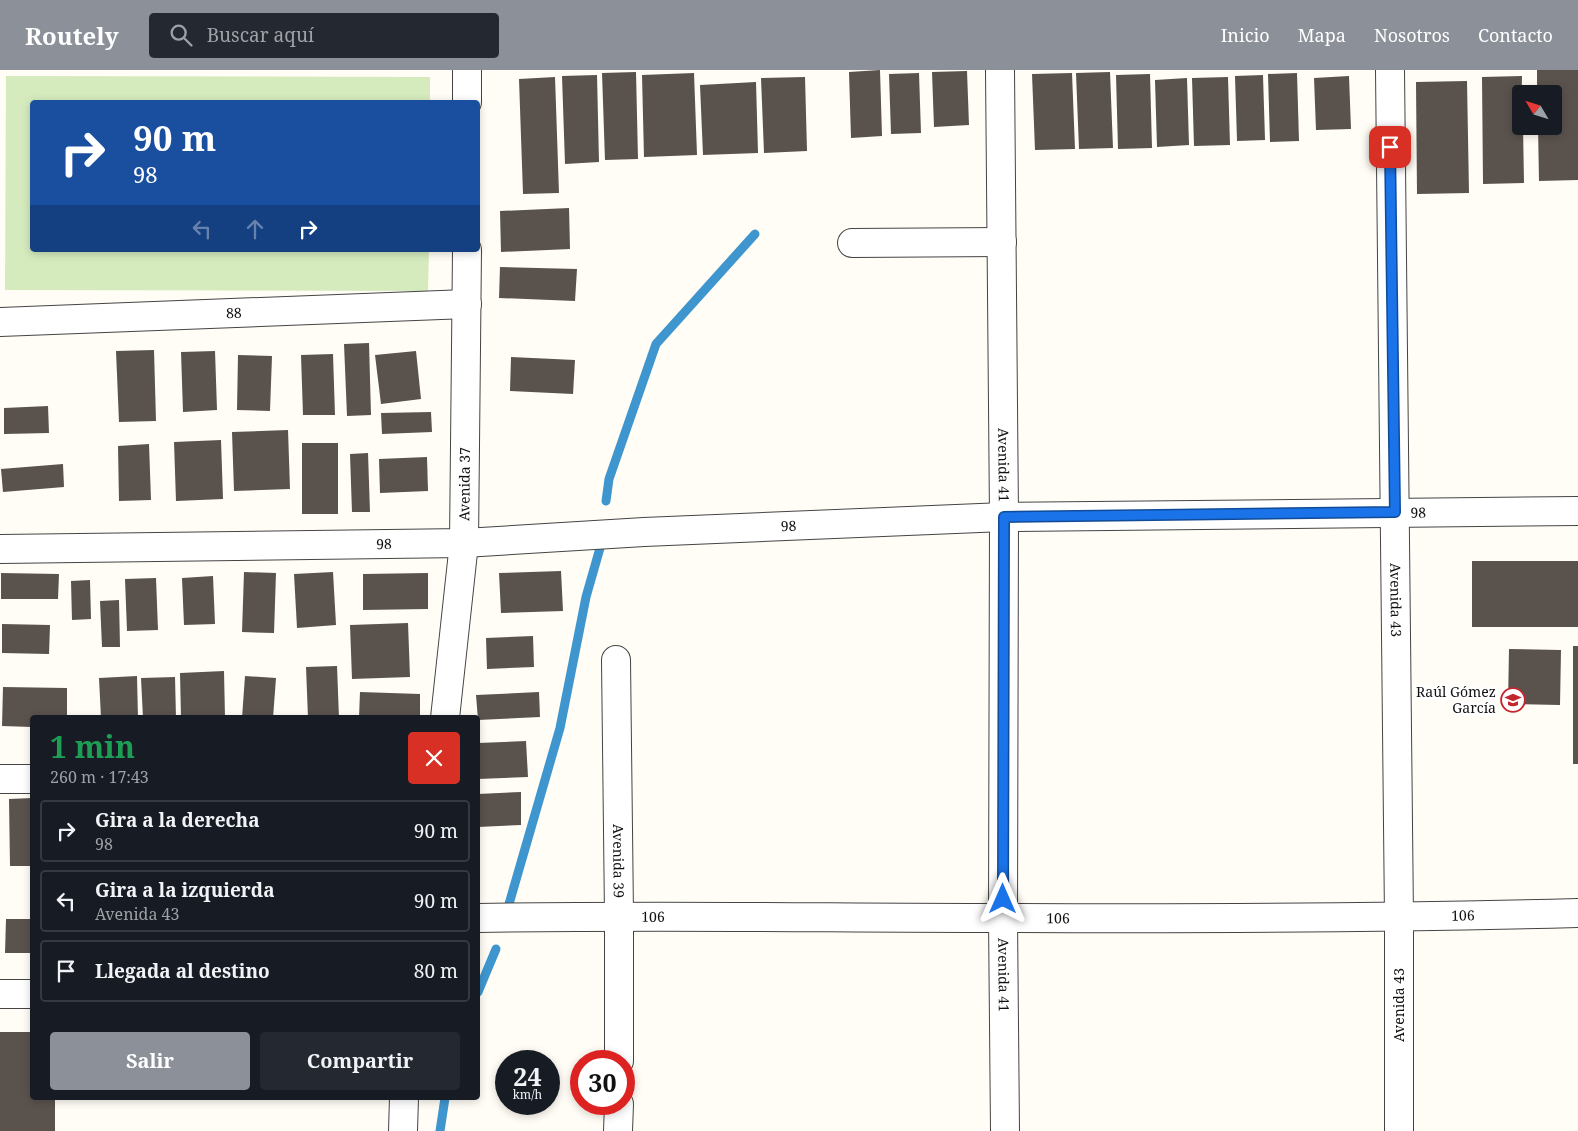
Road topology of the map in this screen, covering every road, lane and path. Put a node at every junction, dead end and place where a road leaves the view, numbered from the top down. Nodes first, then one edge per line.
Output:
1 (467, 70) edge
2 (1000, 70) edge
3 (1390, 70) edge
4 (467, 100) edge
5 (1002, 242) junction
6 (852, 244) dead end
7 (467, 252) edge
8 (467, 304) junction
9 (0, 322) edge
10 (1578, 511) edge
11 (1395, 512) junction
12 (1004, 517) junction
13 (464, 543) junction
14 (0, 549) edge
15 (616, 660) dead end
16 (445, 715) edge
17 (30, 778) edge
18 (0, 780) edge
19 (1578, 913) edge
20 (619, 915) junction
21 (480, 918) edge
22 (1003, 918) junction
23 (1399, 918) junction
24 (0, 994) edge
25 (30, 994) edge
26 (619, 1050) edge
27 (404, 1100) edge
28 (618, 1115) edge
29 (403, 1131) edge
30 (618, 1131) edge
31 (1005, 1131) edge
32 (1399, 1131) edge

1 - 4 street
2 - 5 street, Avenida 41
3 - 11 street, Avenida 43
5 - 6 street
5 - 12 street, Avenida 41
7 - 8 street, Avenida 37
8 - 9 street, 88
8 - 13 street, Avenida 37
10 - 11 street, 98
11 - 12 street, 98
11 - 23 street, Avenida 43
12 - 13 street, 98
12 - 22 street, Avenida 41
13 - 14 street, 98
13 - 16 street, Avenida 37
15 - 20 street, Avenida 39
17 - 18 street
19 - 23 street, 106
20 - 21 street, 106
20 - 22 street, 106
20 - 26 street, Avenida 39
22 - 23 street, 106
22 - 31 street, Avenida 41
23 - 32 street, Avenida 43
24 - 25 street
27 - 29 street
28 - 30 street

